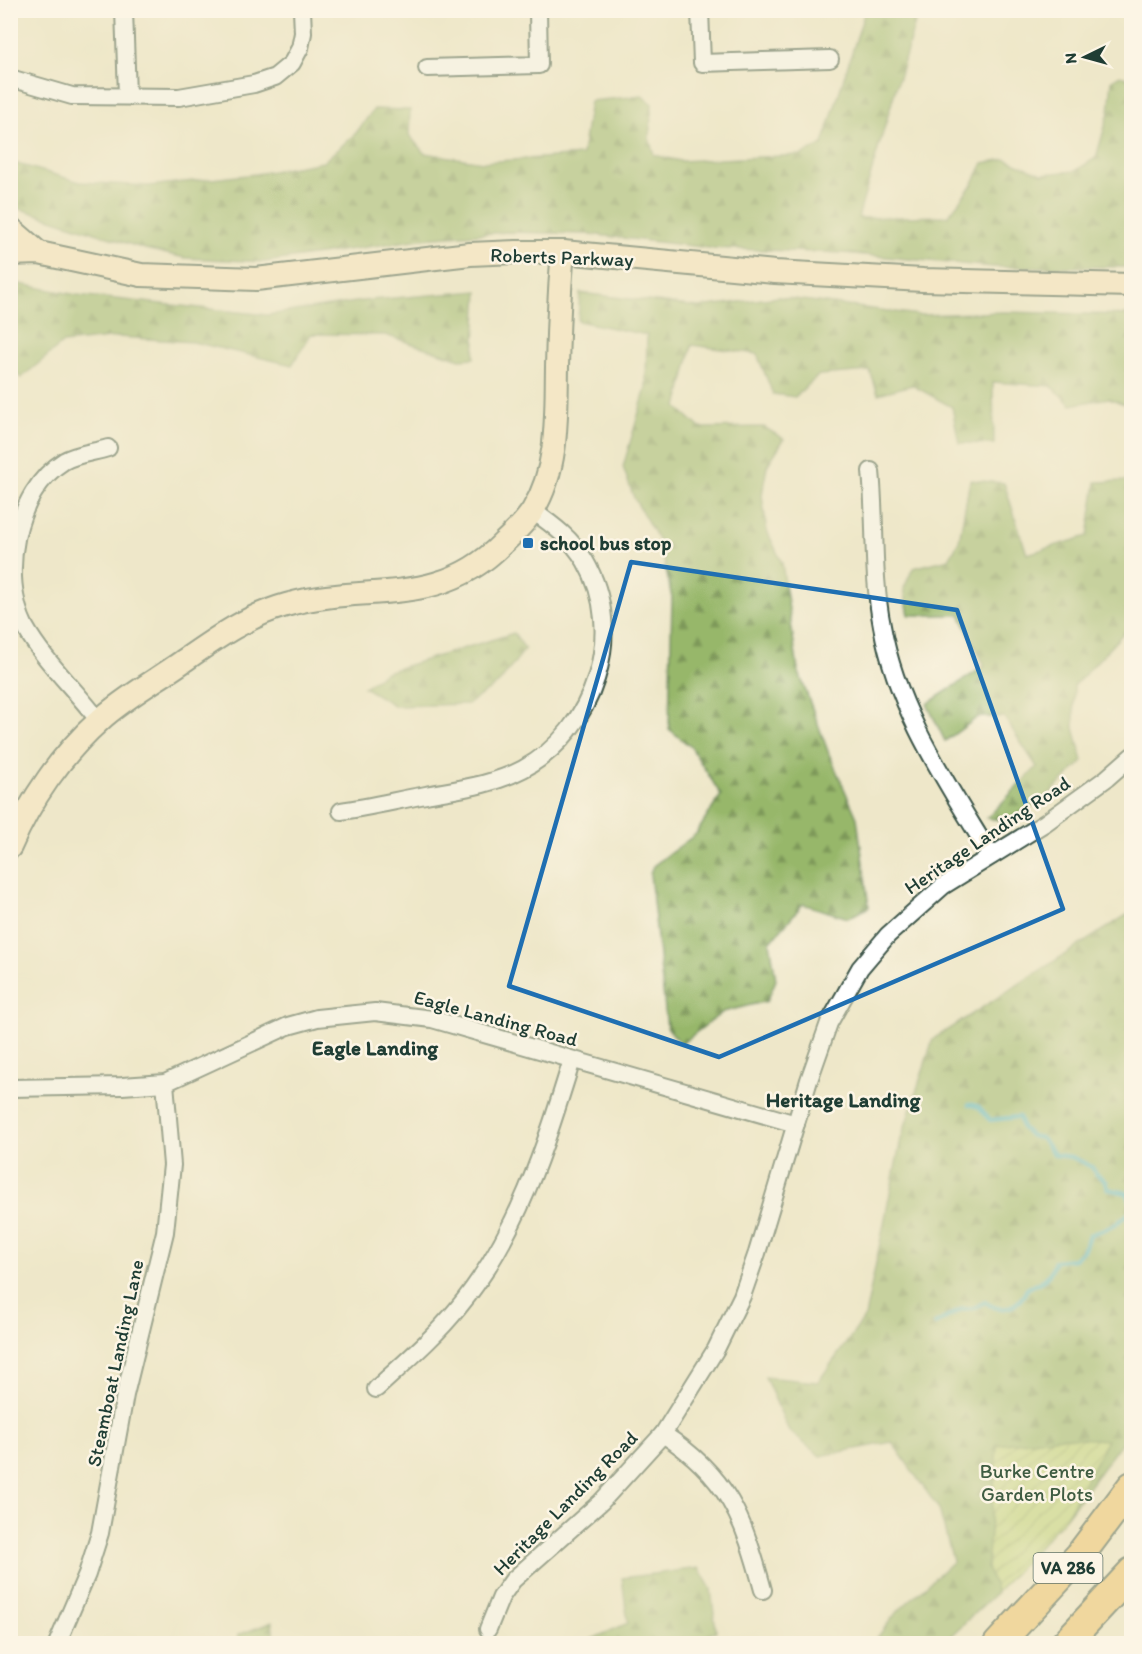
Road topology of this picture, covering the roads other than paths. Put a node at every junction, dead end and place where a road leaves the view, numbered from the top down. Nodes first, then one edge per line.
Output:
1 (124, 10) edge
2 (302, 10) edge
3 (538, 10) edge
4 (700, 10) edge
5 (830, 59) dead end
6 (427, 68) dead end
7 (10, 78) edge
8 (127, 95) junction
9 (10, 228) edge
10 (562, 252) junction
11 (39, 253) junction
12 (10, 254) edge
13 (1131, 283) edge
14 (108, 448) dead end
15 (871, 471) dead end
16 (533, 511) junction
17 (99, 721) junction
18 (1131, 756) edge
19 (341, 811) dead end
20 (10, 847) edge
21 (991, 856) junction
22 (572, 1060) junction
23 (165, 1083) junction
24 (10, 1088) edge
25 (796, 1124) junction
26 (376, 1389) dead end
27 (663, 1434) junction
28 (1131, 1486) edge
29 (1131, 1572) edge
30 (763, 1590) dead end
31 (488, 1629) dead end
32 (57, 1644) edge
33 (998, 1644) edge
34 (1065, 1644) edge

1 - 8 street
2 - 8 street
3 - 6 street
4 - 5 street
7 - 8 street
9 - 11 main road, Roberts Parkway
10 - 11 main road, Roberts Parkway
10 - 13 main road, Roberts Parkway
10 - 16 main road
11 - 12 main road, Roberts Parkway
14 - 17 street
15 - 21 street
16 - 17 main road
16 - 19 street
17 - 20 main road
18 - 21 street, Heritage Landing Road
21 - 25 street, Heritage Landing Road
22 - 23 street, Eagle Landing Road
22 - 25 street, Eagle Landing Road
22 - 26 street
23 - 24 street, Eagle Landing Road
23 - 32 street, Steamboat Landing Lane
25 - 27 street, Heritage Landing Road
27 - 30 street
27 - 31 street, Heritage Landing Road
28 - 33 highway, VA 286
29 - 34 highway, VA 286

